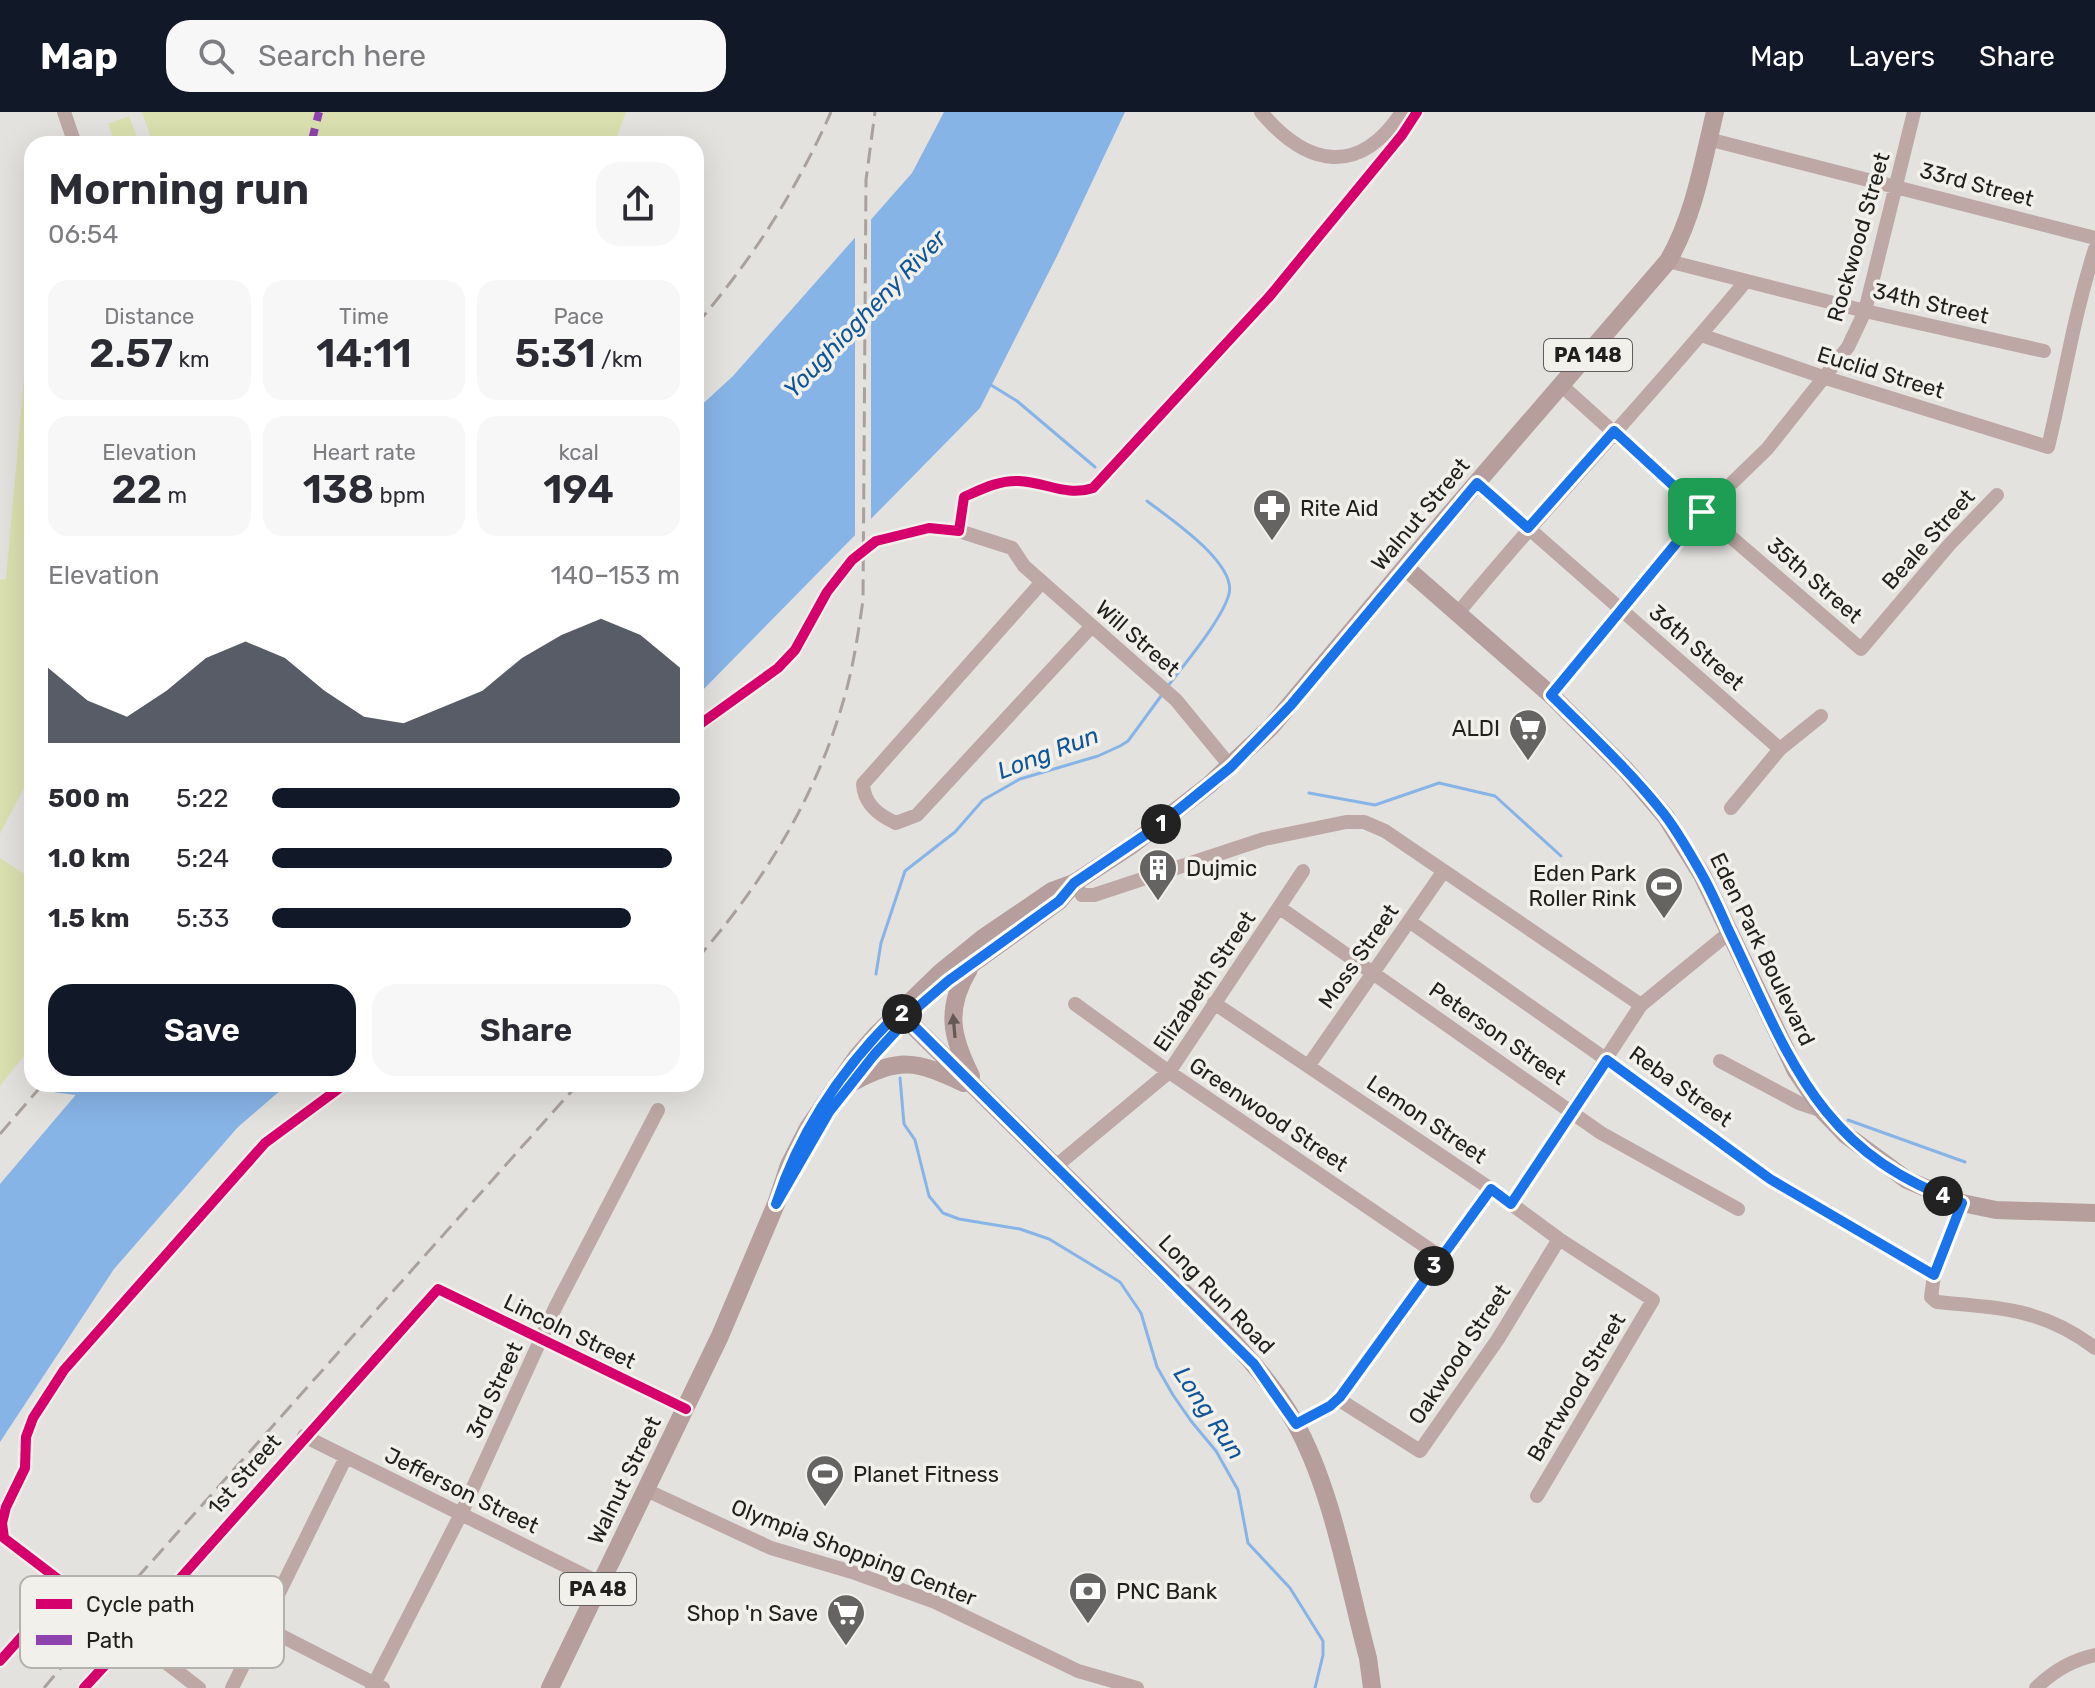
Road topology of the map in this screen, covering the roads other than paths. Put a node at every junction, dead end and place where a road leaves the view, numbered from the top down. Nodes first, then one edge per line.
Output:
1 (64, 112) edge
2 (1261, 112) edge
3 (1402, 112) edge
4 (1715, 112) edge
5 (1914, 112) edge
6 (72, 136) edge
7 (1708, 139) junction
8 (1897, 185) junction
9 (2095, 238) edge
10 (2095, 249) edge
11 (1668, 261) junction
12 (1745, 282) junction
13 (1865, 311) junction
14 (1701, 335) junction
15 (2044, 351) dead end
16 (1826, 378) junction
17 (1561, 385) junction
18 (1614, 431) junction
19 (1477, 483) junction
20 (1997, 495) dead end
21 (1702, 512) junction
22 (1528, 528) junction
23 (1406, 568) junction
24 (1042, 582) junction
25 (1622, 612) junction
26 (1458, 613) junction
27 (1091, 627) junction
28 (1861, 649) joint
29 (1551, 695) junction
30 (1821, 716) dead end
31 (704, 721) edge
32 (1780, 749) junction
33 (1231, 767) junction
34 (1731, 808) dead end
35 (1303, 871) dead end
36 (1443, 872) junction
37 (1074, 883) junction
38 (1280, 908) junction
39 (1409, 921) junction
40 (1730, 932) junction
41 (974, 962) junction
42 (1374, 972) junction
43 (1214, 1003) junction
44 (1075, 1004) dead end
45 (1641, 1005) junction
46 (903, 1016) junction
47 (1607, 1060) junction
48 (1720, 1061) dead end
49 (1309, 1065) junction
50 (1169, 1072) junction
51 (851, 1083) junction
52 (978, 1089) junction
53 (334, 1092) edge
54 (658, 1110) dead end
55 (1572, 1111) junction
56 (1823, 1111) junction
57 (1056, 1166) junction
58 (1491, 1189) junction
59 (1962, 1203) junction
60 (776, 1204) junction
61 (1511, 1204) junction
62 (1738, 1209) dead end
63 (2095, 1213) edge
64 (1559, 1239) junction
65 (1441, 1257) junction
66 (1934, 1275) junction
67 (438, 1289) joint
68 (1653, 1300) joint
69 (542, 1339) junction
70 (2095, 1348) edge
71 (1338, 1399) junction
72 (686, 1409) junction
73 (1296, 1424) junction
74 (304, 1436) junction
75 (346, 1457) junction
76 (646, 1490) junction
77 (1537, 1496) dead end
78 (461, 1514) junction
79 (54, 1576) edge
80 (182, 1576) edge
81 (600, 1583) junction
82 (284, 1586) edge
83 (284, 1638) edge
84 (2095, 1655) edge
85 (102, 1668) edge
86 (173, 1668) edge
87 (242, 1668) edge
88 (376, 1686) edge
89 (84, 1688) edge
90 (199, 1688) edge
91 (232, 1688) edge
92 (550, 1688) edge
93 (1137, 1688) edge
94 (1372, 1688) edge
95 (2036, 1688) edge

1 - 6 street
2 - 3 street
4 - 7 main road, Walnut Street / PA 148
5 - 8 street, Rockwood Street
7 - 8 street, 33rd Street
7 - 11 main road, Walnut Street / PA 148
8 - 9 street, 33rd Street
8 - 13 street, Rockwood Street
10 - 16 street, Euclid Street
11 - 12 street, 34th Street
11 - 17 main road, Walnut Street / PA 148
12 - 13 street, 34th Street
12 - 14 street
13 - 15 street, 34th Street
13 - 16 street, Rockwood Street
14 - 16 street, Euclid Street
14 - 18 street
16 - 21 street, Rockwood Street
17 - 18 street, 35th Street
17 - 19 main road, Walnut Street / PA 148
18 - 21 street, 35th Street
18 - 22 street
19 - 22 street, 36th Street
19 - 23 main road, Walnut Street / PA 148
20 - 28 street, Beale Street
21 - 25 street, Rockwood Street
21 - 28 street, 35th Street
22 - 25 street, 36th Street
22 - 26 street
23 - 26 main road, Eden Park Boulevard
23 - 33 main road, Walnut Street / PA 148
24 - 27 street, Will Street
24 - 27 street
24 - 31 street, Will Street
25 - 29 street, Rockwood Street
25 - 32 street, 36th Street
26 - 29 main road, Eden Park Boulevard
27 - 33 street, Will Street
29 - 40 main road, Eden Park Boulevard
30 - 32 street
32 - 34 street
33 - 37 main road, Walnut Street / PA 148
35 - 38 street, Elizabeth Street
36 - 37 street
36 - 39 street, Moss Street
36 - 45 street
37 - 41 main road, Walnut Street / PA 148
37 - 46 main road, Walnut Street / PA 148
38 - 42 street, Peterson Street
38 - 43 street, Elizabeth Street
39 - 42 street, Moss Street
39 - 47 street, Reba Street
40 - 45 street
40 - 56 main road, Eden Park Boulevard
41 - 46 main road, Walnut Street / PA 148
52 -> 41 main road
42 - 49 street, Moss Street
42 - 55 street, Peterson Street
43 - 49 street, Lemon Street
43 - 50 street, Elizabeth Street
44 - 50 street, Greenwood Street
45 - 47 street
46 - 51 main road, Walnut Street / PA 148
46 - 52 main road, Long Run Road
46 - 60 main road, Walnut Street / PA 48
47 - 55 street
47 - 66 street, Reba Street
48 - 56 street
49 - 58 street, Lemon Street
50 - 57 street, Elizabeth Street
50 - 65 street, Greenwood Street
51 - 52 main road
51 - 60 main road, Walnut Street / PA 48
52 - 57 main road, Long Run Road
53 - 79 street
54 - 69 street, 3rd Street
55 - 61 street
55 - 62 street, Peterson Street
56 - 59 main road, Eden Park Boulevard
57 - 73 main road, Long Run Road
58 - 61 street, Lemon Street
58 - 65 street
59 - 63 main road, Eden Park Boulevard
59 - 66 street
60 - 72 main road, Walnut Street / PA 48
61 - 64 street, Lemon Street
64 - 68 street, Lemon Street
64 - 71 street, Oakwood Street
65 - 71 street
66 - 70 street
67 - 69 street, Lincoln Street
67 - 74 street, 1st Street
68 - 77 street, Bartwood Street
69 - 72 street, Lincoln Street
69 - 78 street, 3rd Street
71 - 73 street
72 - 76 main road, Walnut Street / PA 48
73 - 94 main road, Long Run Road
74 - 75 street, Jefferson Street
74 - 80 street, 1st Street
75 - 78 street, Jefferson Street
75 - 82 street
76 - 81 main road, Walnut Street / PA 48
76 - 93 street, Olympia Shopping Center
78 - 81 street, Jefferson Street
78 - 88 street, 3rd Street
81 - 92 main road, Walnut Street / PA 48
83 - 88 street
84 - 95 street
85 - 89 street, 1st Street
86 - 90 street
87 - 91 street

